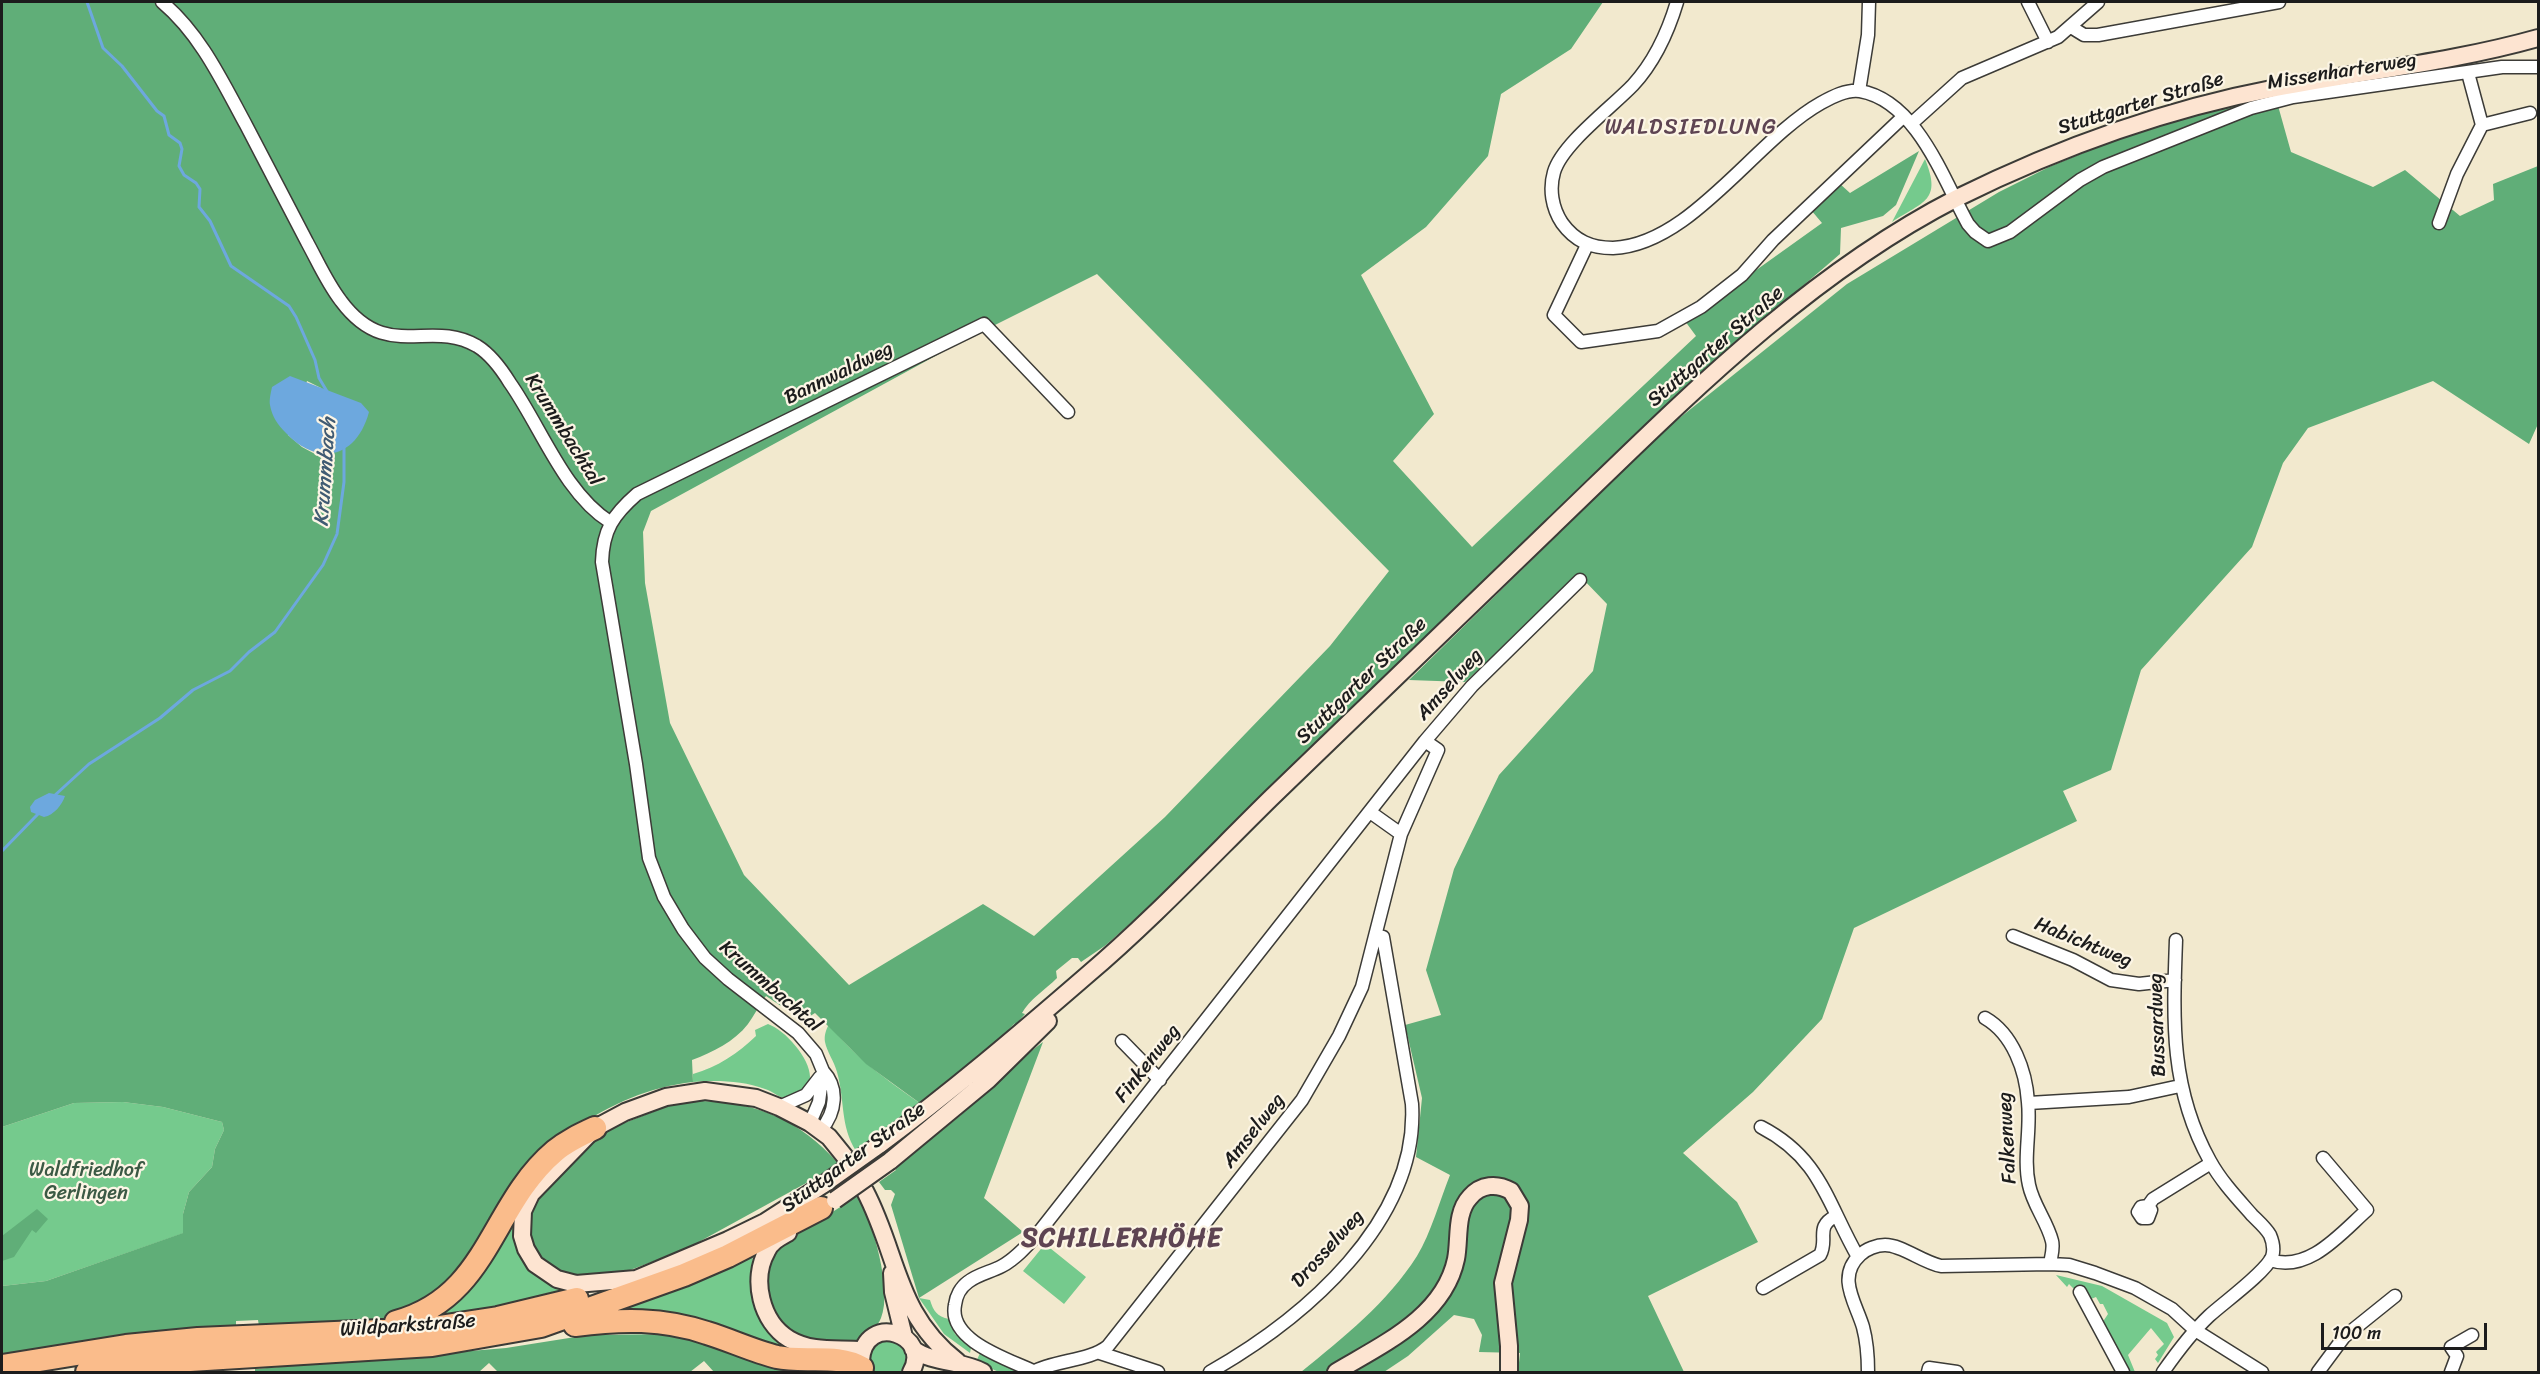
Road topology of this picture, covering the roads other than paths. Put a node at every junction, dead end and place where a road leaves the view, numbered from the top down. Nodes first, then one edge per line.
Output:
1 (162, 2) edge
2 (1677, 2) edge
3 (1869, 2) edge
4 (2028, 2) edge
5 (2098, 2) edge
6 (2279, 2) edge
7 (2071, 27) junction
8 (2538, 38) edge
9 (2048, 42) junction
10 (2538, 67) edge
11 (2468, 73) junction
12 (1859, 91) junction
13 (2530, 113) dead end
14 (1907, 120) junction
15 (2482, 125) junction
16 (1955, 200) junction
17 (2439, 223) dead end
18 (1587, 245) junction
19 (1068, 412) dead end
20 (610, 522) junction
21 (1580, 580) dead end
22 (1425, 741) junction
23 (1370, 812) junction
24 (1401, 834) junction
25 (1376, 935) junction
26 (2013, 936) dead end
27 (2176, 940) dead end
28 (2175, 980) junction
29 (1985, 1018) dead end
30 (1122, 1041) dead end
31 (989, 1068) junction
32 (823, 1071) junction
33 (1160, 1080) junction
34 (2180, 1086) junction
35 (2029, 1103) junction
36 (779, 1107) junction
37 (815, 1127) junction
38 (1761, 1127) dead end
39 (595, 1128) junction
40 (846, 1158) dead end
41 (2323, 1158) dead end
42 (2211, 1163) junction
43 (824, 1184) joint
44 (865, 1191) dead end
45 (828, 1204) junction
46 (2148, 1206) dead end
47 (1836, 1216) junction
48 (1858, 1257) junction
49 (2270, 1260) junction
50 (892, 1263) junction
51 (2050, 1264) junction
52 (636, 1280) junction
53 (1763, 1288) dead end
54 (893, 1292) junction
55 (2080, 1292) dead end
56 (2395, 1296) dead end
57 (541, 1326) junction
58 (362, 1330) junction
59 (2195, 1330) junction
60 (882, 1332) junction
61 (2472, 1335) dead end
62 (909, 1343) junction
63 (260, 1346) junction
64 (237, 1347) junction
65 (1100, 1353) junction
66 (863, 1364) edge
67 (2, 1366) edge
68 (955, 1367) edge
69 (912, 1371) edge
70 (87, 1372) edge
71 (983, 1372) edge
72 (1033, 1372) edge
73 (1158, 1372) edge
74 (1210, 1372) edge
75 (1336, 1372) edge
76 (1509, 1372) edge
77 (1868, 1372) edge
78 (1928, 1372) edge
79 (1957, 1372) edge
80 (2123, 1372) edge
81 (2163, 1372) edge
82 (2262, 1372) edge
83 (2318, 1372) edge
84 (2451, 1372) edge

1 - 20 street, Krummbachtal
2 - 18 street
3 - 12 street
4 - 9 street
5 - 7 street
6 - 7 street
7 - 9 street
8 - 16 main road, Stuttgarter Straße
9 - 14 street
10 - 11 street, Missenharterweg
11 - 15 street
11 - 16 street, Missenharterweg
12 - 14 street
12 - 18 street
13 - 15 street
14 - 16 street
14 - 18 street
15 - 17 street
16 - 31 main road, Stuttgarter Straße
19 - 20 street, Bannwaldweg
20 - 32 street, Krummbachtal
21 - 22 street, Amselweg
22 - 23 street, Finkenweg
22 - 24 street, Amselweg
23 - 24 street
23 - 33 street, Finkenweg
24 - 25 street, Amselweg
25 - 65 street, Amselweg
25 - 74 street, Drosselweg
26 - 28 street, Habichtweg
27 - 28 street, Bussardweg
28 - 34 street, Bussardweg
29 - 35 street, Falkenweg
30 - 33 street
31 - 43 main road, Stuttgarter Straße, bridge
31 - 45 main road, Stuttgarter Straße, bridge
32 - 36 street
32 - 37 street
33 - 72 street, Finkenweg
34 - 35 street
34 - 42 street, Bussardweg
35 - 51 street, Falkenweg
36 - 37 main road
36 - 39 main road
37 - 40 main road
38 - 47 street
39 - 52 main road
39 - 58 highway
41 - 49 street
42 - 46 street
42 - 49 street, Bussardweg
43 - 52 main road, Wildparkstraße
44 - 50 main road
45 - 57 highway, Wildparkstraße
45 - 66 main road, Stuttgarter Straße
47 - 48 street
47 - 53 street
48 - 51 street
48 - 77 street
49 - 59 street
50 - 54 main road
50 - 68 main road
51 - 59 street
52 - 58 highway, Wildparkstraße
54 - 60 main road
54 - 62 main road
55 - 80 street
56 - 83 street
57 - 63 highway, Wildparkstraße
57 - 66 highway
58 - 63 highway, Wildparkstraße
59 - 81 street
59 - 82 street
60 - 62 main road
60 - 66 main road
61 - 84 street
62 - 68 main road
62 - 69 main road
63 - 64 highway, Wildparkstraße
64 - 67 highway, Wildparkstraße
64 - 70 highway, Wildparkstraße
65 - 72 street
65 - 73 street
68 - 69 main road
68 - 71 main road
75 - 76 main road
78 - 79 street

